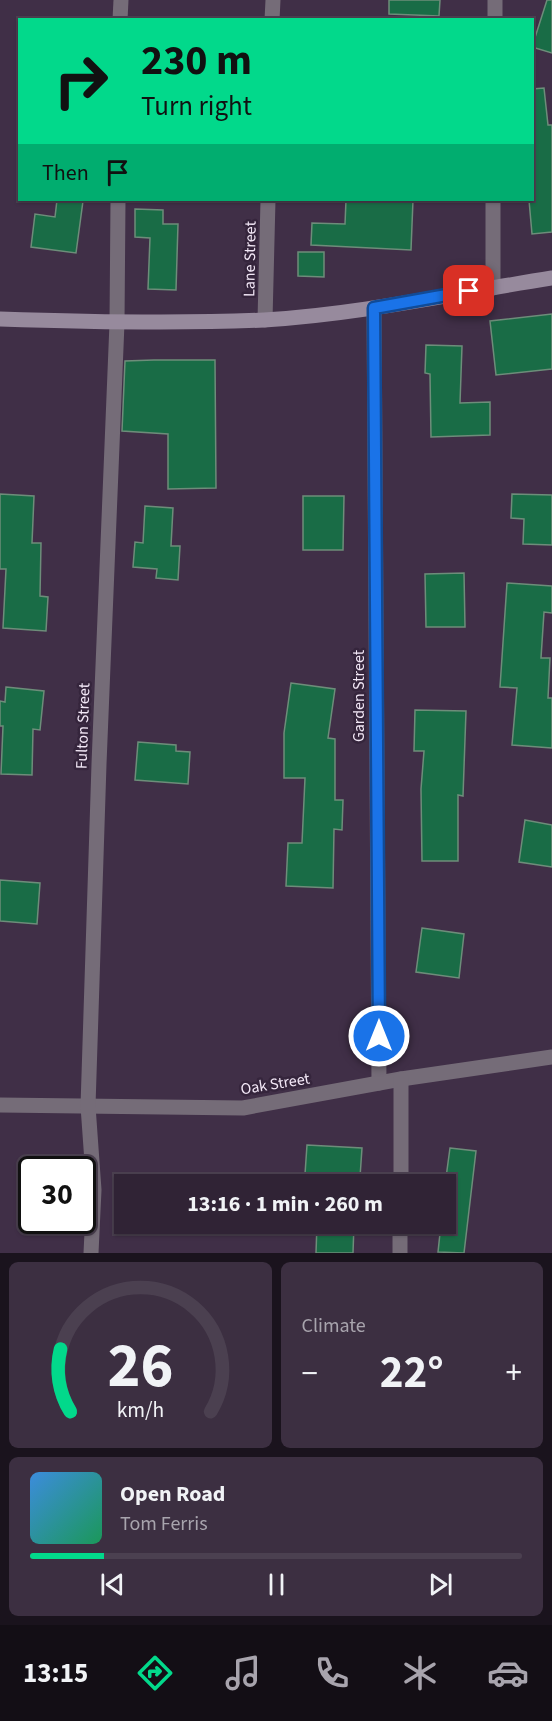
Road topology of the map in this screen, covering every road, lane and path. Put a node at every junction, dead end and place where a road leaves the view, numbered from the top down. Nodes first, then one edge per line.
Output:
1 (121, 0) edge
2 (273, 0) edge
3 (495, 0) edge
4 (120, 18) edge
5 (272, 18) edge
6 (495, 18) edge
7 (118, 201) edge
8 (268, 201) edge
9 (493, 201) edge
10 (552, 278) edge
11 (493, 288) junction
12 (374, 308) junction
13 (0, 319) edge
14 (265, 320) junction
15 (117, 323) junction
16 (552, 1057) edge
17 (401, 1079) junction
18 (379, 1083) junction
19 (0, 1105) edge
20 (88, 1106) junction
21 (401, 1174) edge
22 (400, 1234) edge
23 (91, 1253) edge
24 (400, 1253) edge

1 - 4 street
2 - 5 street
3 - 6 street
7 - 15 street, Fulton Street
8 - 14 street, Lane Street
9 - 11 street
10 - 11 street
11 - 12 street
12 - 14 street
12 - 18 street, Garden Street
13 - 15 street
14 - 15 street
15 - 20 street, Fulton Street
16 - 17 street, Oak Street
17 - 18 street, Oak Street
17 - 21 street
18 - 20 street, Oak Street
19 - 20 street, Oak Street
20 - 23 street, Fulton Street
22 - 24 street

